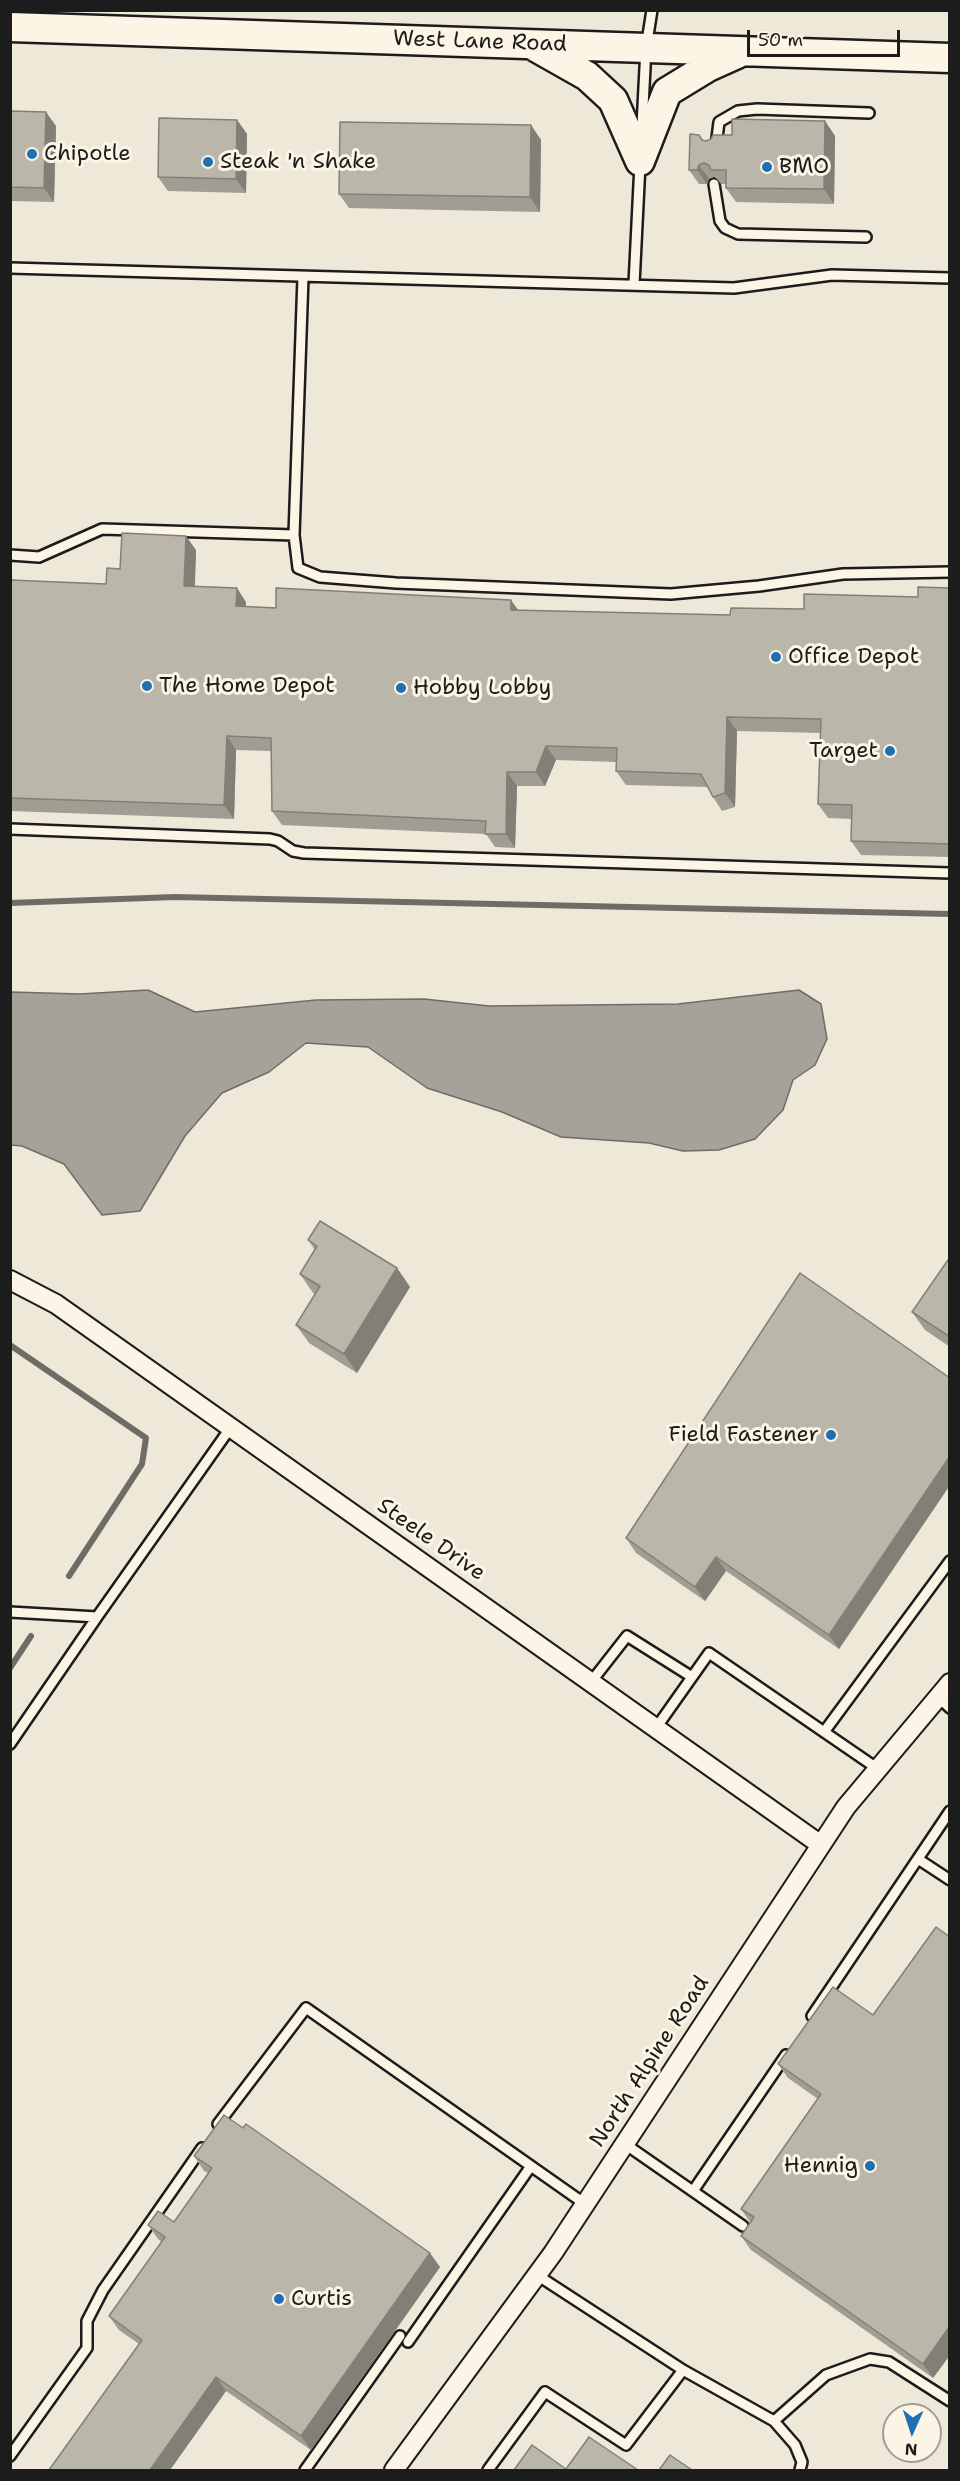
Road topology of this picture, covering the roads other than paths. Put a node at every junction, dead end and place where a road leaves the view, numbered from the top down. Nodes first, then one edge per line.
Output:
1 (652, 10) edge
2 (10, 27) edge
3 (529, 44) junction
4 (646, 48) junction
5 (744, 51) junction
6 (950, 58) edge
7 (869, 113) dead end
8 (716, 149) edge
9 (640, 160) junction
10 (714, 184) edge
11 (866, 237) dead end
12 (10, 268) edge
13 (303, 277) junction
14 (950, 278) edge
15 (634, 284) junction
16 (294, 535) junction
17 (10, 555) edge
18 (950, 572) edge
19 (10, 829) edge
20 (950, 873) edge
21 (10, 1280) edge
22 (231, 1427) junction
23 (950, 1561) edge
24 (10, 1612) edge
25 (97, 1617) junction
26 (692, 1677) junction
27 (591, 1682) junction
28 (946, 1696) edge
29 (656, 1728) junction
30 (824, 1732) junction
31 (10, 1744) edge
32 (878, 1769) junction
33 (950, 1811) edge
34 (821, 1845) junction
35 (918, 1859) junction
36 (950, 1880) edge
37 (805, 2027) edge
38 (792, 2046) edge
39 (625, 2144) junction
40 (531, 2166) junction
41 (693, 2192) junction
42 (585, 2204) junction
43 (743, 2226) edge
44 (537, 2275) junction
45 (400, 2336) dead end
46 (408, 2342) dead end
47 (683, 2370) junction
48 (950, 2401) edge
49 (774, 2421) junction
50 (10, 2456) edge
51 (305, 2470) edge
52 (394, 2470) edge
53 (488, 2470) edge
54 (800, 2470) edge

1 - 4 lane
2 - 3 main road, West Lane Road
3 - 4 main road, West Lane Road
3 - 9 main road
4 - 5 main road, West Lane Road
4 - 9 lane
5 - 6 main road, West Lane Road
5 - 9 main road
7 - 8 lane
9 - 15 lane
10 - 11 lane
12 - 13 lane
13 - 15 lane
13 - 16 lane
14 - 15 lane
16 - 17 lane
16 - 18 lane
19 - 20 lane
21 - 22 street, Steele Drive
22 - 25 lane
22 - 27 street, Steele Drive
23 - 30 lane
24 - 25 lane
25 - 31 lane
26 - 27 lane
26 - 29 lane
26 - 30 lane
27 - 29 street, Steele Drive
28 - 32 street, North Alpine Road
29 - 34 street, Steele Drive
30 - 32 lane
32 - 34 street, North Alpine Road
33 - 35 lane
34 - 39 street, North Alpine Road
35 - 36 lane
35 - 37 lane
38 - 41 lane
39 - 41 lane
39 - 42 street, North Alpine Road
40 - 42 lane
40 - 46 lane
40 - 50 lane
41 - 43 lane
42 - 44 street, North Alpine Road
44 - 47 lane
44 - 52 street, North Alpine Road
45 - 51 lane
47 - 49 lane
47 - 53 lane
48 - 49 lane
49 - 54 lane

